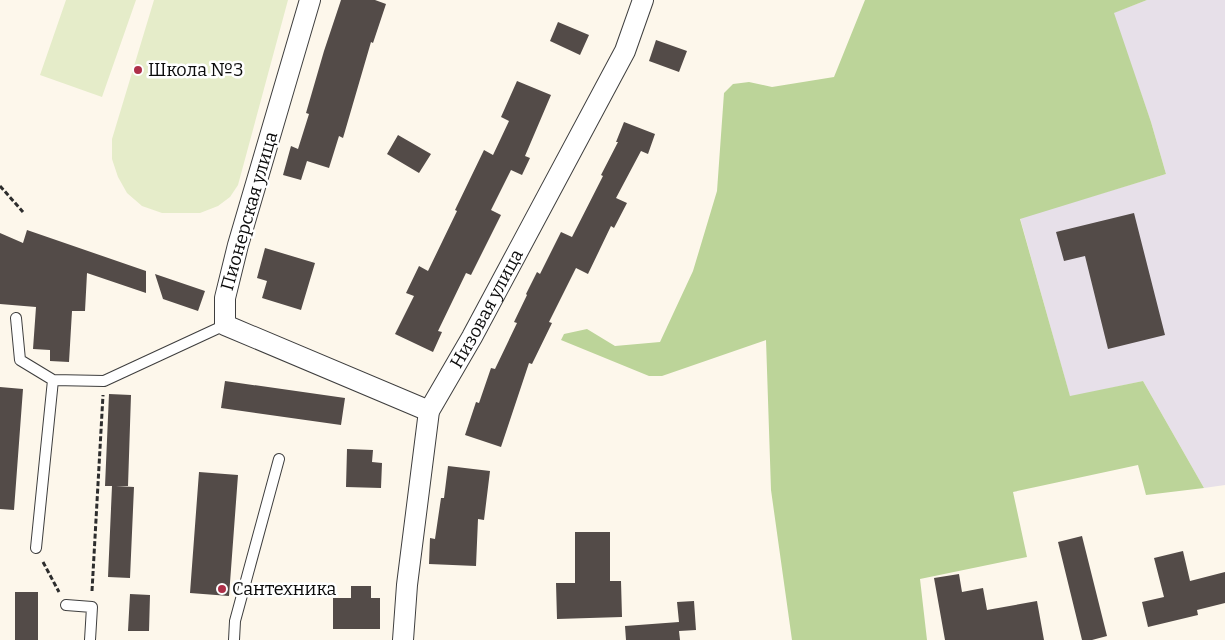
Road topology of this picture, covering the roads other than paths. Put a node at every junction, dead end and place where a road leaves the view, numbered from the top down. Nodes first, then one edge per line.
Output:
1 (310, 0) edge
2 (643, 0) edge
3 (16, 318) dead end
4 (225, 325) junction
5 (53, 380) junction
6 (430, 411) junction
7 (279, 459) dead end
8 (36, 548) road end
9 (66, 606) road end
10 (90, 640) edge
11 (234, 640) edge
12 (403, 640) edge

1 - 4 street, Пионерская улица
2 - 6 street, Низовая улица
3 - 5 lane
4 - 5 lane
4 - 6 street
5 - 8 lane
6 - 12 street, Низовая улица
7 - 11 lane
9 - 10 lane

